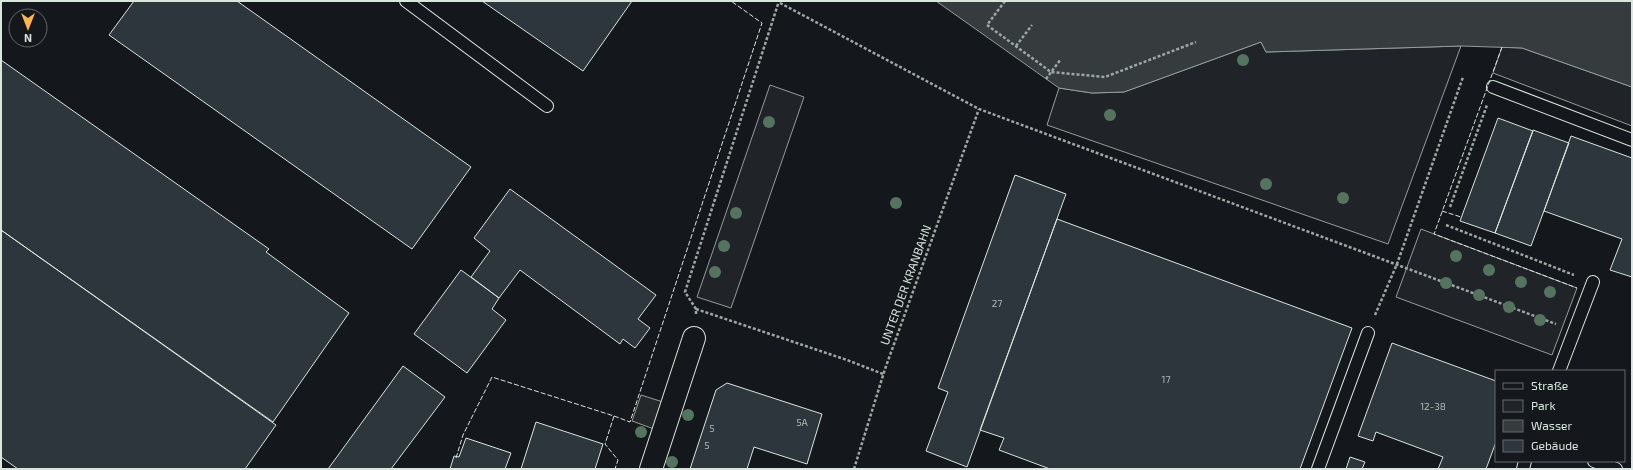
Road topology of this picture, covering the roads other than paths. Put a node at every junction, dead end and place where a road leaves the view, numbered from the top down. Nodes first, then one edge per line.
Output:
1 (406, 1) edge
2 (1493, 87) road end
3 (547, 106) dead end
4 (1632, 140) edge
5 (1593, 282) road end
6 (1368, 332) road end
7 (694, 338) road end
8 (1559, 370) edge
9 (1597, 462) edge
10 (651, 469) edge
11 (1318, 469) edge
12 (1616, 469) edge

1 - 3 lane
2 - 4 lane
5 - 8 lane
6 - 11 lane
7 - 10 street
9 - 12 lane

